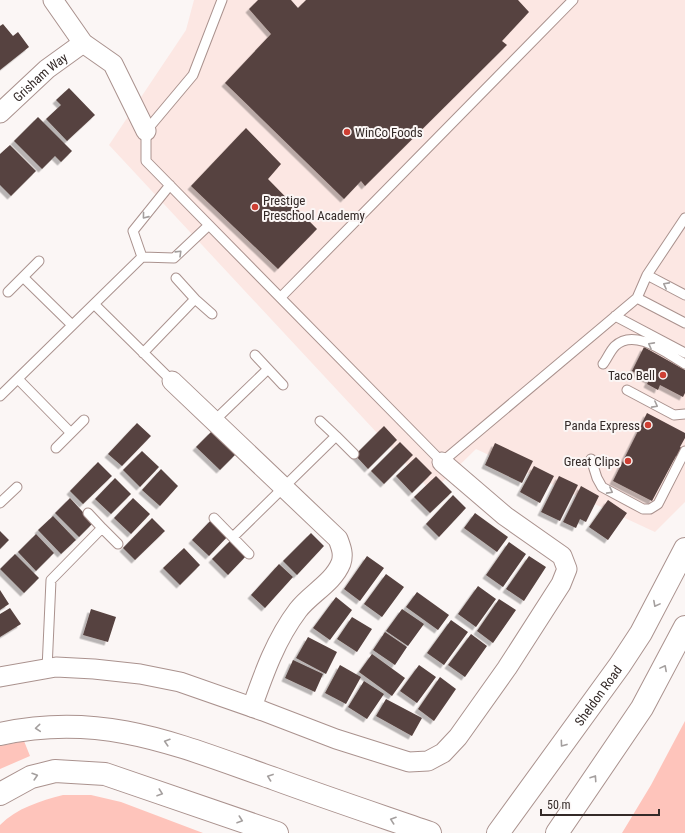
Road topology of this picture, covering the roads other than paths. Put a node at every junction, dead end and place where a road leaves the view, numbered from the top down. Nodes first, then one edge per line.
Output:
1 (53, 0) edge
2 (222, 0) edge
3 (573, 0) edge
4 (82, 43) junction
5 (0, 113) edge
6 (146, 131) junction
7 (170, 185) junction
8 (685, 218) edge
9 (209, 225) junction
10 (142, 256) junction
11 (39, 261) dead end
12 (647, 275) junction
13 (23, 277) junction
14 (176, 278) dead end
15 (8, 292) dead end
16 (685, 295) edge
17 (281, 297) junction
18 (637, 298) junction
19 (195, 299) junction
20 (94, 304) junction
21 (212, 314) dead end
22 (615, 316) junction
23 (685, 323) edge
24 (72, 325) junction
25 (144, 353) junction
26 (685, 353) edge
27 (255, 355) dead end
28 (603, 364) dead end
29 (685, 364) edge
30 (268, 369) junction
31 (18, 379) junction
32 (172, 381) joint
33 (283, 385) dead end
34 (627, 390) dead end
35 (1, 394) edge
36 (685, 414) edge
37 (84, 420) dead end
38 (214, 421) junction
39 (320, 421) dead end
40 (71, 433) junction
41 (336, 436) junction
42 (56, 448) dead end
43 (685, 451) edge
44 (354, 454) dead end
45 (591, 460) dead end
46 (442, 462) junction
47 (17, 487) dead end
48 (284, 488) junction
49 (0, 502) edge
50 (88, 514) dead end
51 (214, 518) dead end
52 (102, 528) junction
53 (233, 538) junction
54 (118, 544) dead end
55 (685, 549) edge
56 (249, 554) dead end
57 (685, 627) edge
58 (47, 669) junction
59 (0, 677) edge
60 (252, 707) junction
61 (0, 734) edge
62 (0, 794) edge
63 (277, 833) edge
64 (430, 833) edge
65 (498, 833) edge
66 (557, 833) edge

1 - 4 street
2 - 6 lane
3 - 17 lane
4 - 5 street, Grisham Way
4 - 6 street
6 - 7 lane
7 - 9 lane
7 -> 10 lane
8 - 12 lane
10 -> 9 lane
9 - 17 lane
10 - 20 lane
11 - 13 lane
16 -> 12 lane
12 - 18 lane
13 - 15 lane
13 - 24 lane
14 - 19 lane
17 - 46 lane
18 - 22 lane
18 - 23 lane
19 - 21 lane
19 - 25 lane
20 - 24 lane
20 - 25 lane
22 - 26 lane
22 - 46 lane
24 - 31 lane
25 - 32 lane
27 - 30 lane
29 -> 28 lane
30 - 33 lane
30 - 38 lane
31 - 35 lane
31 - 40 lane
32 - 38 street
34 -> 36 lane
37 - 40 lane
38 - 48 street
39 - 41 lane
40 - 42 lane
41 - 44 lane
41 - 48 lane
45 -> 43 lane
46 - 60 street
47 - 49 lane
48 - 53 lane
48 - 60 street
50 - 52 lane
51 - 53 lane
52 - 54 lane
52 - 58 lane
53 - 56 lane
55 -> 65 main road, Sheldon Road
66 -> 57 main road
58 - 59 street
58 - 60 street
64 -> 61 main road
62 -> 63 main road

